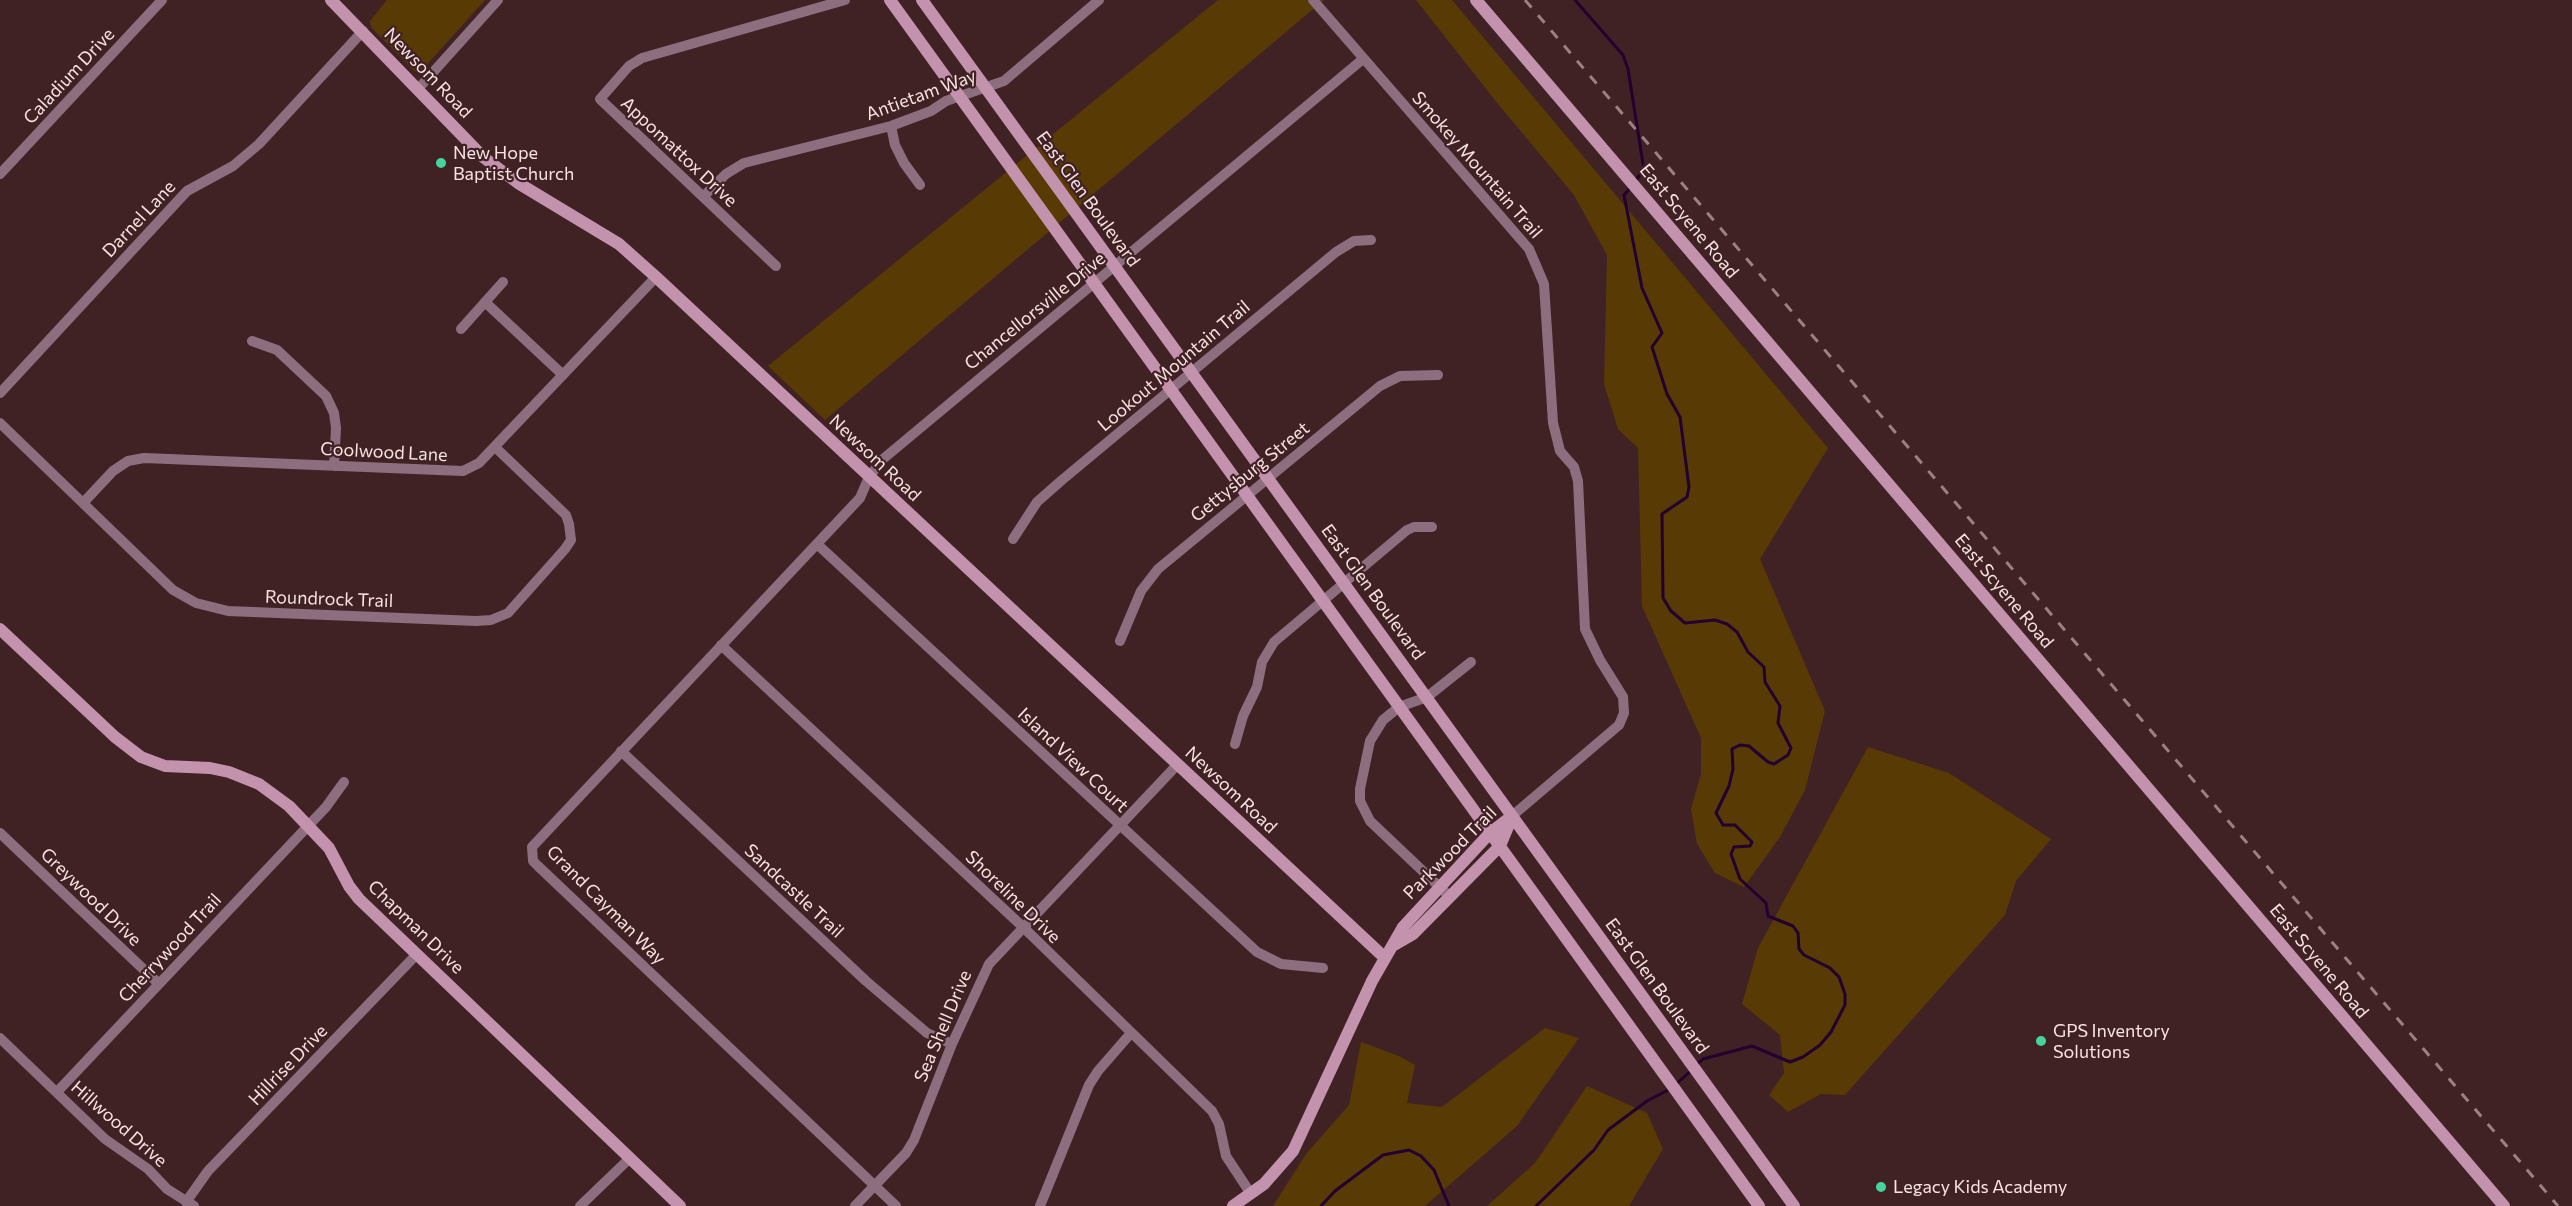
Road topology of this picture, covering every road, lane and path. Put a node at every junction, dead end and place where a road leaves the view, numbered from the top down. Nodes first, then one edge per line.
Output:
1 (162, 0) edge
2 (331, 0) edge
3 (498, 0) edge
4 (845, 0) edge
5 (890, 0) edge
6 (922, 0) edge
7 (1099, 0) edge
8 (1313, 0) edge
9 (1476, 0) edge
10 (363, 32) junction
11 (1363, 59) junction
12 (418, 89) junction
13 (987, 89) junction
14 (958, 97) junction
15 (891, 126) junction
16 (0, 174) edge
17 (920, 185) dead end
18 (703, 197) junction
19 (1371, 240) dead end
20 (776, 266) dead end
21 (1114, 267) junction
22 (656, 277) junction
23 (503, 282) dead end
24 (1094, 285) junction
25 (485, 302) junction
26 (461, 329) dead end
27 (252, 341) dead end
28 (1192, 373) junction
29 (563, 375) junction
30 (1438, 375) dead end
31 (1170, 390) junction
32 (0, 393) edge
33 (0, 423) edge
34 (495, 447) junction
35 (334, 466) junction
36 (869, 477) junction
37 (1269, 479) junction
38 (1247, 496) junction
39 (83, 503) junction
40 (1432, 527) dead end
41 (1013, 539) dead end
42 (818, 544) junction
43 (1345, 585) junction
44 (1323, 602) junction
45 (0, 629) edge
46 (1120, 641) dead end
47 (721, 645) junction
48 (1472, 662) dead end
49 (1427, 697) junction
50 (1399, 707) junction
51 (1235, 744) dead end
52 (621, 751) junction
53 (1177, 765) junction
54 (344, 782) dead end
55 (1512, 816) junction
56 (1118, 825) junction
57 (307, 826) junction
58 (0, 833) edge
59 (1490, 833) junction
60 (1500, 846) junction
61 (1440, 887) junction
62 (1450, 896) junction
63 (1023, 927) junction
64 (1394, 945) junction
65 (417, 954) junction
66 (1385, 958) junction
67 (1323, 968) dead end
68 (159, 984) junction
69 (1131, 1034) junction
70 (0, 1038) edge
71 (952, 1044) junction
72 (57, 1092) junction
73 (630, 1158) junction
74 (875, 1186) junction
75 (1251, 1194) junction
76 (190, 1204) edge
77 (580, 1206) edge
78 (680, 1206) edge
79 (855, 1206) edge
80 (896, 1206) edge
81 (1040, 1206) edge
82 (1233, 1206) edge
83 (1759, 1206) edge
84 (1794, 1206) edge
85 (2504, 1206) edge

1 - 16 street, Caladium Drive
2 - 10 street, Newsom Road
3 - 12 street
4 - 18 street, Appomattox Drive
5 - 14 street
6 - 13 street, East Glen Boulevard
7 - 13 street, Antietam Way
8 - 11 street, Smokey Mountain Trail
9 - 85 street, East Scyene Road
10 - 12 street, Newsom Road
10 - 32 street, Darnel Lane
11 - 21 street, Chancellorsville Drive
11 - 55 street, Smokey Mountain Trail
12 - 22 street, Newsom Road
13 - 14 street, Antietam Way
13 - 21 street, East Glen Boulevard
14 - 15 street, Antietam Way
14 - 24 street
15 - 17 street
15 - 18 street, Antietam Way
18 - 20 street, Appomattox Drive
19 - 28 street, Lookout Mountain Trail
21 - 24 street, Chancellorsville Drive
21 - 28 street, East Glen Boulevard
22 - 29 street, Coolwood Lane
22 - 36 street, Newsom Road
23 - 25 street
24 - 31 street
24 - 36 street, Chancellorsville Drive
25 - 26 street
25 - 29 street
27 - 35 street
28 - 31 street, Lookout Mountain Trail
28 - 37 street, East Glen Boulevard
29 - 34 street, Coolwood Lane
30 - 37 street, Gettysburg Street
31 - 38 street
31 - 41 street, Lookout Mountain Trail
33 - 39 street, Roundrock Trail
34 - 35 street, Coolwood Lane
34 - 39 street, Roundrock Trail
35 - 39 street, Coolwood Lane
36 - 42 street, Grand Cayman Way
36 - 53 street, Newsom Road
37 - 38 street, Gettysburg Street
37 - 43 street, East Glen Boulevard
38 - 44 street
38 - 46 street, Gettysburg Street
40 - 43 street
42 - 47 street, Grand Cayman Way
42 - 56 street, Island View Court
43 - 44 street
43 - 49 street, East Glen Boulevard
44 - 50 street
44 - 51 street
45 - 57 street, Chapman Drive
47 - 52 street, Grand Cayman Way
47 - 63 street, Shoreline Drive
48 - 49 street
49 - 50 street
49 - 55 street, East Glen Boulevard
50 - 59 street
50 - 61 street
52 - 71 street, Sandcastle Trail
52 - 74 street, Grand Cayman Way
53 - 56 street, Sea Shell Drive
53 - 66 street, Newsom Road
54 - 57 street, Cherrywood Trail
55 - 59 street, Parkwood Trail
55 - 60 street, Parkwood Trail
55 - 84 street, East Glen Boulevard
56 - 63 street, Sea Shell Drive
56 - 67 street, Island View Court
57 - 65 street, Chapman Drive
57 - 68 street, Cherrywood Trail
58 - 68 street, Greywood Drive
59 - 60 street
59 - 61 street, Parkwood Trail
60 - 62 street, Parkwood Trail
60 - 83 street
61 - 62 street
61 - 64 street, Parkwood Trail
62 - 64 street, Parkwood Trail
63 - 69 street, Shoreline Drive
63 - 71 street, Sea Shell Drive
64 - 66 street, Parkwood Trail
65 - 73 street, Chapman Drive
65 - 76 street, Hillrise Drive
66 - 75 street, Parkwood Trail
68 - 72 street, Cherrywood Trail
69 - 75 street, Shoreline Drive
69 - 81 street
70 - 72 street, Hillwood Drive
71 - 74 street, Sea Shell Drive
72 - 76 street, Hillwood Drive
73 - 77 street
73 - 78 street, Chapman Drive
74 - 79 street, Sea Shell Drive
74 - 80 street, Grand Cayman Way
75 - 82 street, Parkwood Trail

